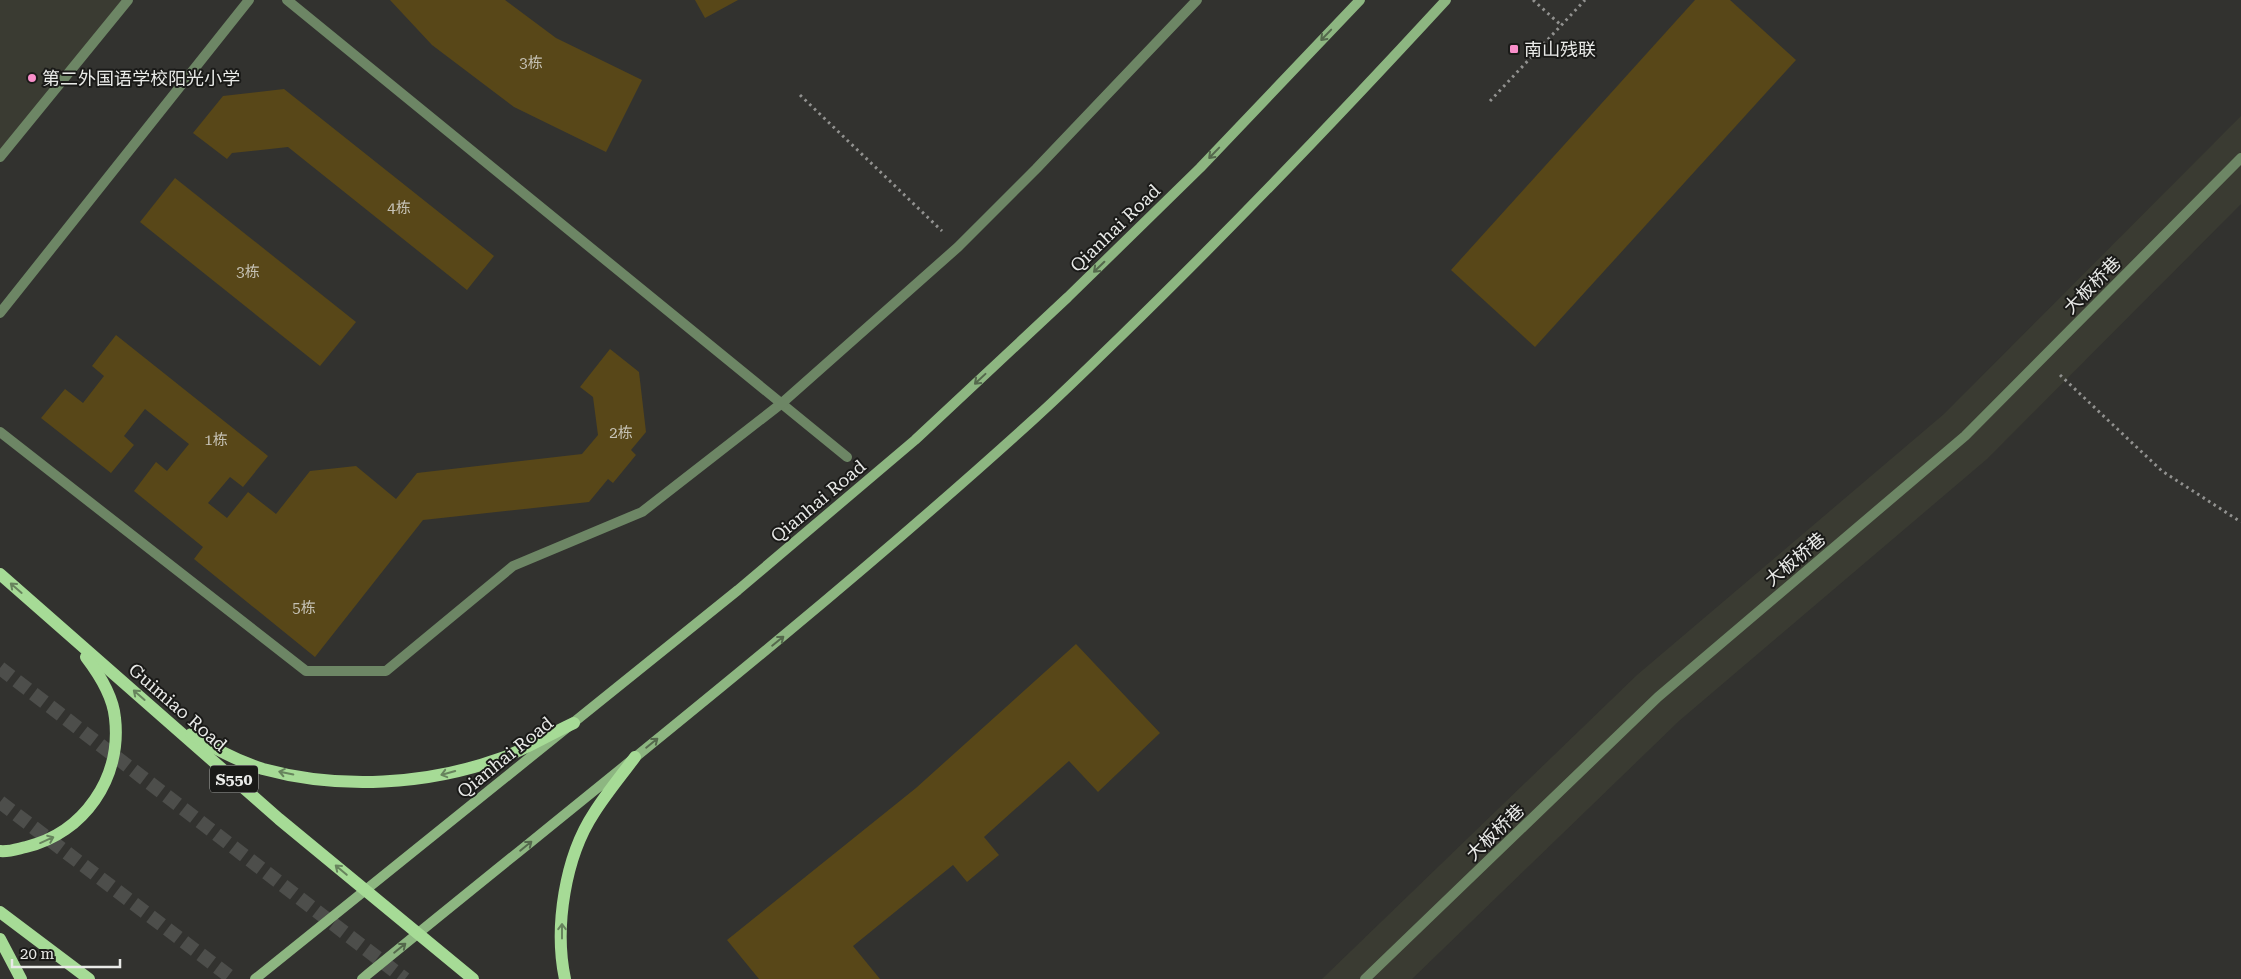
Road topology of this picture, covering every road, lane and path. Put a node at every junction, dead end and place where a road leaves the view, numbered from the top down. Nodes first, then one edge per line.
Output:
1 (128, 0) edge
2 (249, 0) edge
3 (287, 0) edge
4 (1197, 0) edge
5 (1360, 0) edge
6 (1446, 0) edge
7 (1533, 0) edge
8 (1586, 0) edge
9 (1562, 26) junction
10 (800, 95) dead end
11 (1490, 101) dead end
12 (0, 157) edge
13 (2241, 158) edge
14 (958, 247) junction
15 (0, 313) edge
16 (2042, 358) junction
17 (782, 403) junction
18 (0, 432) edge
19 (847, 457) dead end
20 (2241, 522) edge
21 (0, 574) edge
22 (68, 634) junction
23 (159, 713) junction
24 (574, 723) junction
25 (635, 758) junction
26 (0, 851) edge
27 (365, 890) junction
28 (0, 912) edge
29 (418, 933) junction
30 (0, 939) edge
31 (21, 979) edge
32 (89, 979) edge
33 (255, 979) edge
34 (362, 979) edge
35 (473, 979) edge
36 (565, 979) edge
37 (1365, 979) edge

1 - 12 street
2 - 15 street
3 - 17 street
4 - 14 street
5 -> 24 main road, Qianhai Road
25 -> 6 main road
7 - 9 path
8 - 9 path
9 - 11 path
10 - 14 path
13 - 16 street, 大板桥巷
14 - 17 street
16 - 20 path
16 - 37 street, 大板桥巷
17 - 18 street
17 - 19 street
22 -> 21 main road, Guimiao Road / S550
23 -> 22 main road, Guimiao Road / S550
26 -> 22 main road
24 -> 23 main road
27 -> 23 main road, Guimiao Road / S550
24 - 27 main road, Qianhai Road
29 -> 25 main road
36 -> 25 main road
27 - 29 main road, Guimiao Road / S550
27 - 33 main road, Qianhai Road
28 - 32 main road
34 -> 29 main road
29 - 35 main road, Guimiao Road / S550
30 - 31 main road

